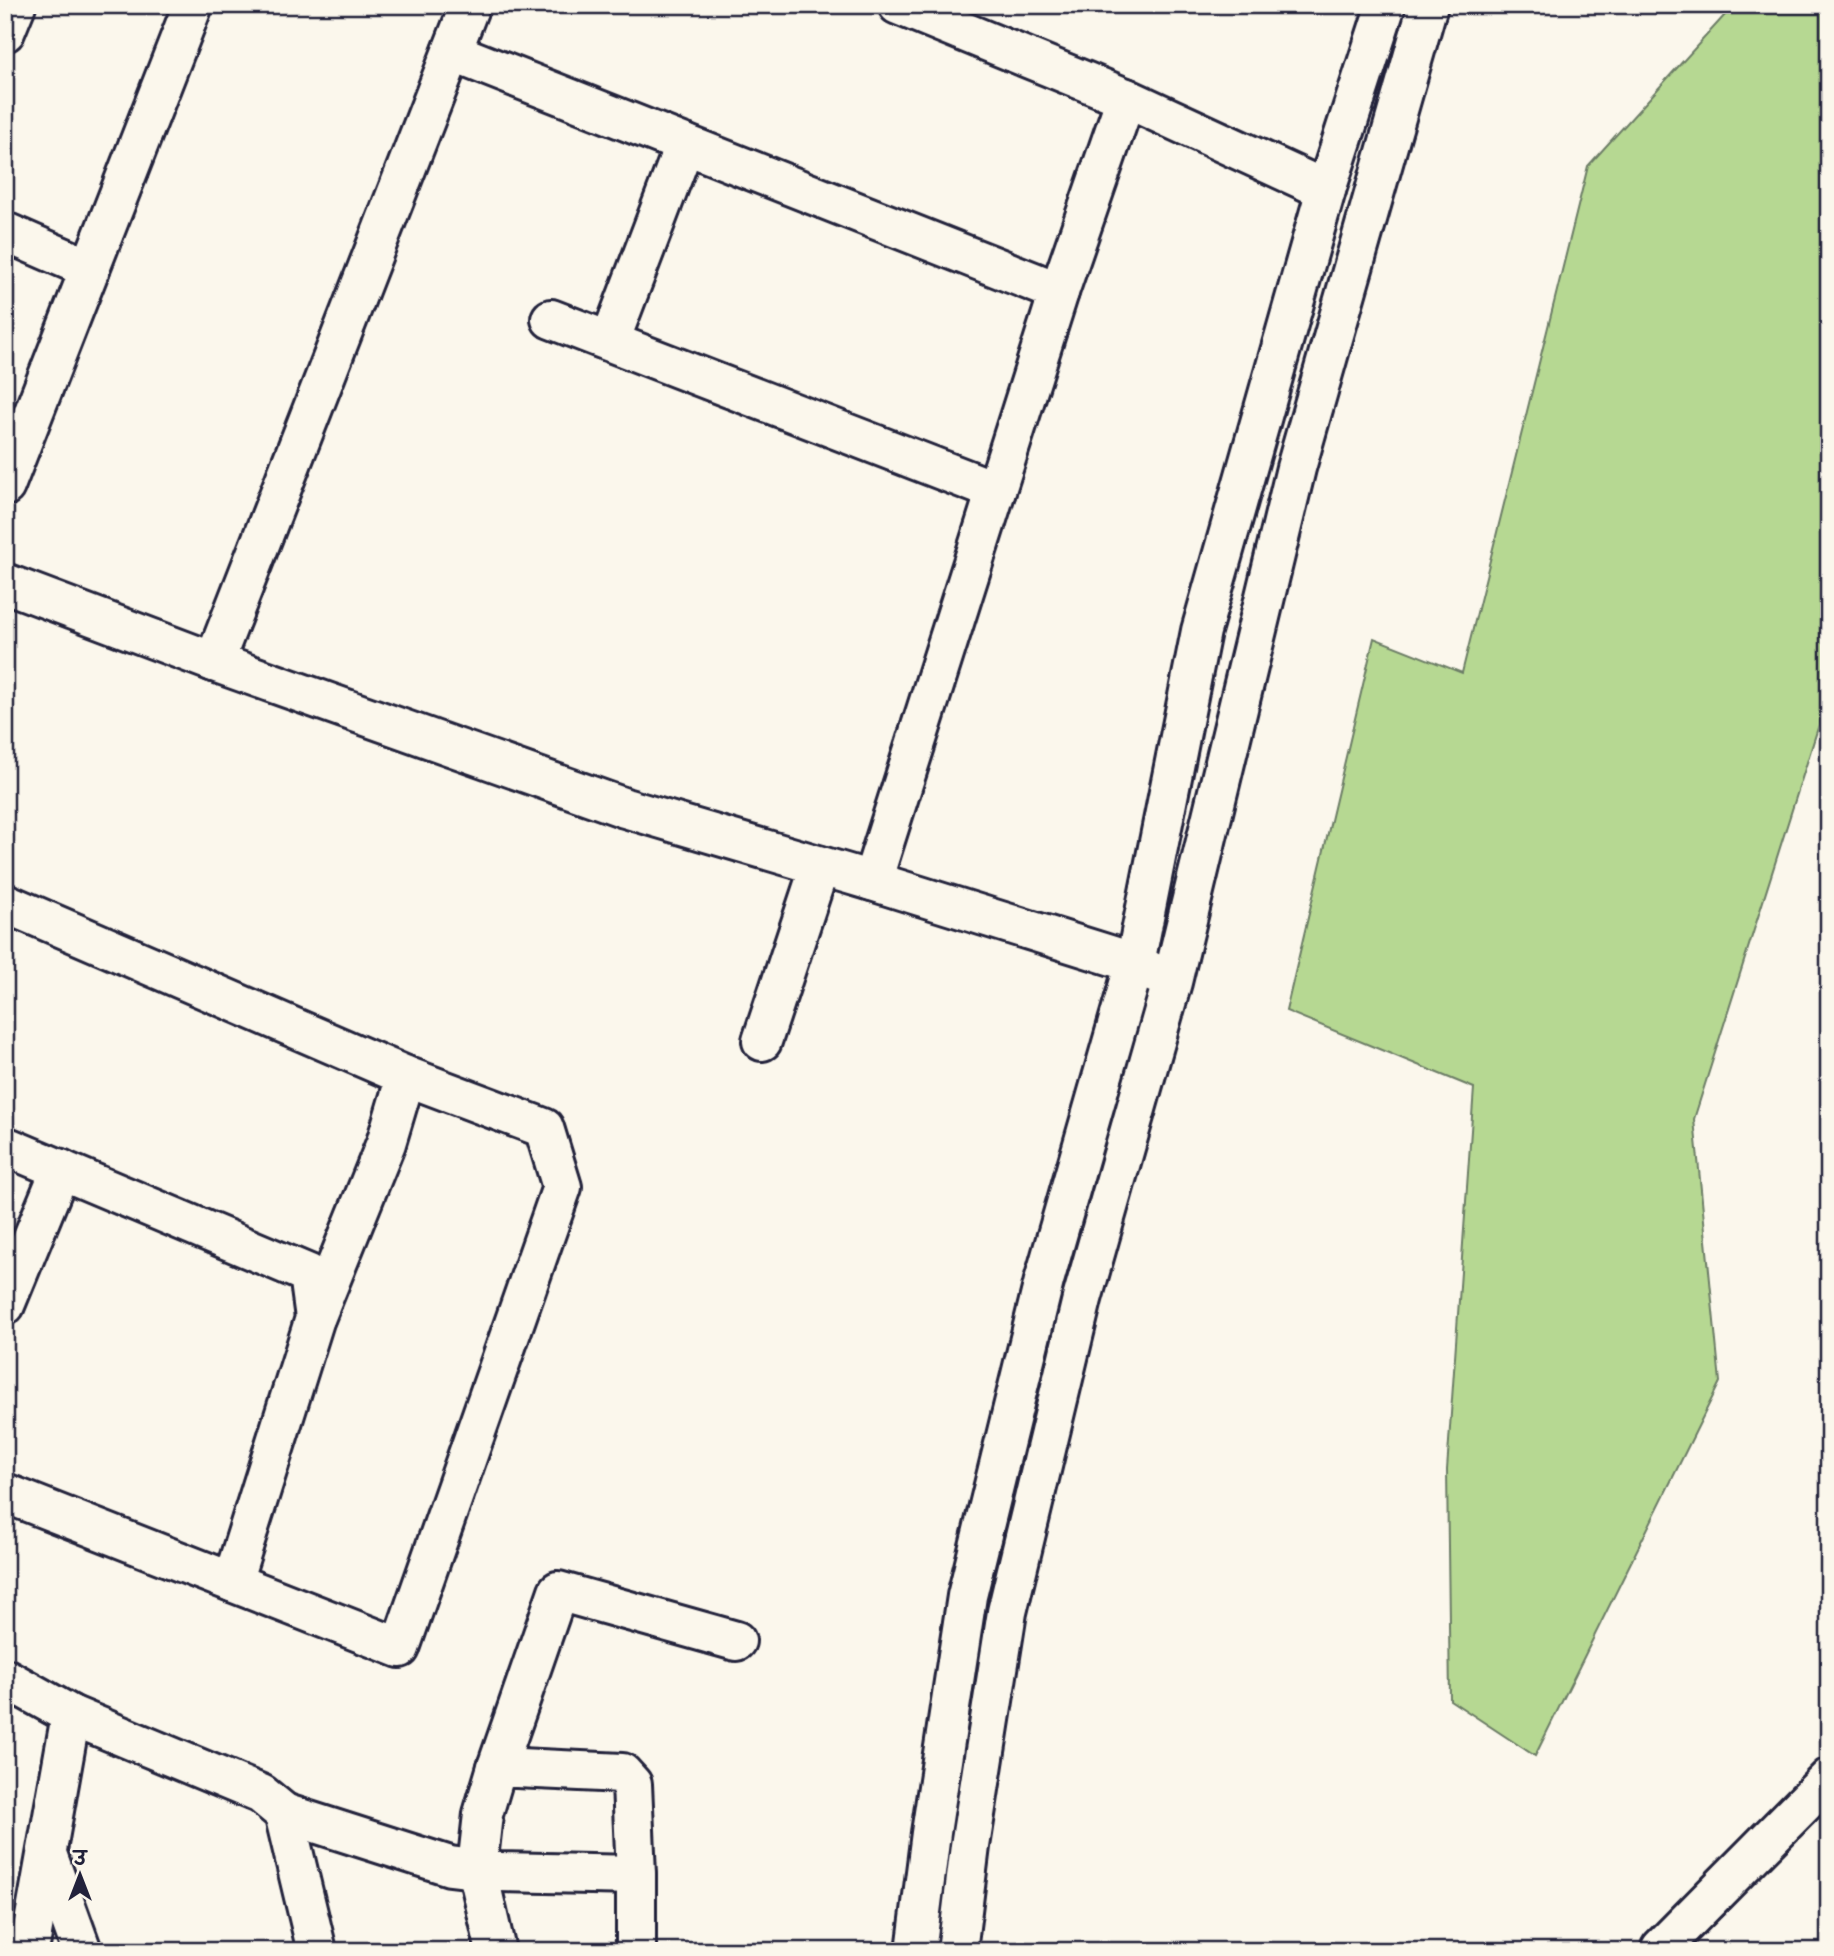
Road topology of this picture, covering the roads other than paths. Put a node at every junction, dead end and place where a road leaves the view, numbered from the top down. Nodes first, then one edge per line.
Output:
1 (16, 5) edge
2 (193, 5) edge
3 (470, 5) edge
4 (898, 5) edge
5 (1386, 5) edge
6 (1428, 5) edge
7 (5, 32) edge
8 (452, 52) junction
9 (1126, 98) junction
10 (685, 144) junction
11 (1326, 190) junction
12 (5, 232) edge
13 (90, 269) junction
14 (1059, 292) junction
15 (551, 319) dead end
16 (610, 341) junction
17 (5, 486) edge
18 (996, 491) junction
19 (5, 583) edge
20 (214, 662) junction
21 (820, 866) junction
22 (872, 881) junction
23 (5, 903) edge
24 (1135, 963) junction
25 (1172, 982) junction
26 (762, 1041) dead end
27 (406, 1076) junction
28 (5, 1146) edge
29 (61, 1169) junction
30 (5, 1305) edge
31 (315, 1318) junction
32 (5, 1493) edge
33 (232, 1582) junction
34 (736, 1641) dead end
35 (5, 1678) edge
36 (71, 1715) junction
37 (497, 1767) junction
38 (1829, 1779) edge
39 (284, 1813) junction
40 (47, 1852) junction
41 (477, 1868) junction
42 (636, 1875) junction
43 (29, 1951) edge
44 (82, 1951) edge
45 (317, 1951) edge
46 (496, 1951) edge
47 (636, 1951) edge
48 (916, 1951) edge
49 (957, 1951) edge
50 (1663, 1951) edge

1 - 7 street
2 - 13 street
3 - 8 street
4 - 9 street
5 - 11 street
6 - 25 street
8 - 10 street
8 - 20 street
9 - 11 street
9 - 14 street
10 - 14 street
10 - 16 street
11 - 24 street
12 - 13 street
13 - 17 street
14 - 18 street
15 - 16 street
16 - 18 street
18 - 22 street
19 - 20 street
20 - 21 street
21 - 22 street
21 - 26 street
22 - 24 street
23 - 27 street
24 - 25 street
24 - 48 street
25 - 49 street
27 - 31 street
27 - 33 street
28 - 29 street
29 - 30 street
29 - 31 street
31 - 33 street
32 - 33 street
34 - 37 street
35 - 36 street
36 - 39 street
36 - 40 street
37 - 41 street
37 - 42 street
38 - 50 street
39 - 41 street
39 - 45 street
40 - 43 street
40 - 44 street
41 - 42 street
41 - 46 street
42 - 47 street

